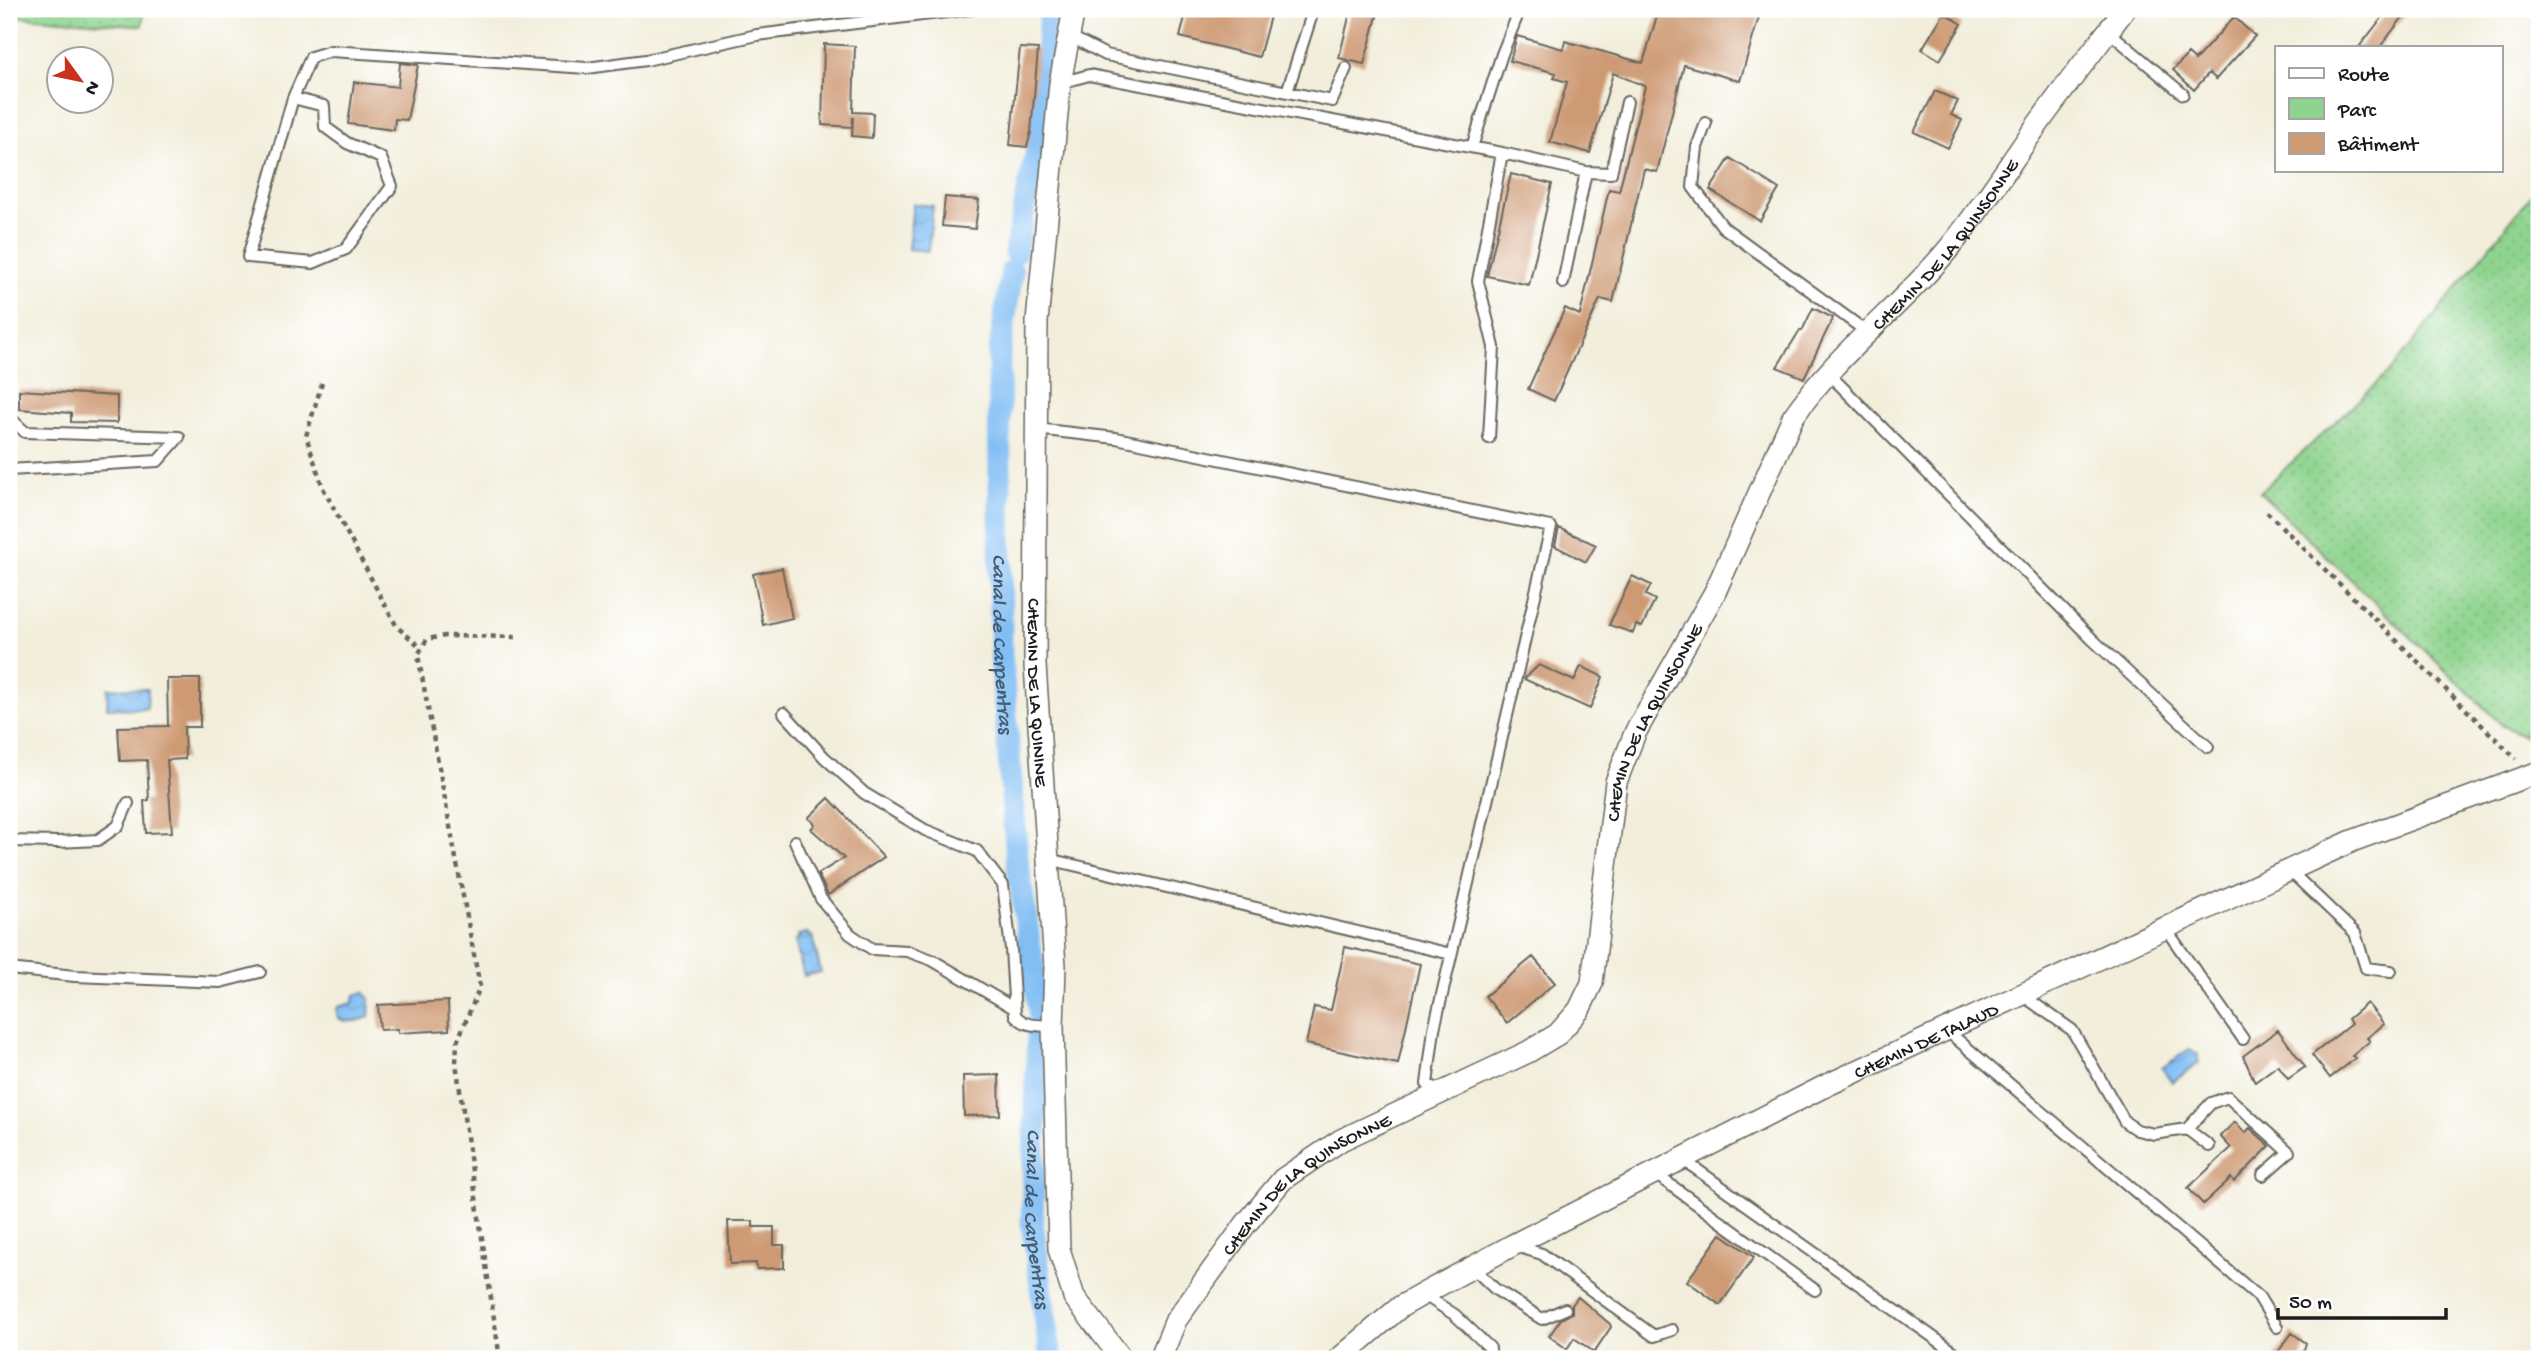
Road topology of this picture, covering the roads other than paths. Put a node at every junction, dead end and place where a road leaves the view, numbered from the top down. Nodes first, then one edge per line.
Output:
1 (972, 9) edge
2 (1074, 9) edge
3 (1520, 9) edge
4 (2125, 9) edge
5 (1313, 10) dead end
6 (2108, 31) junction
7 (1069, 36) junction
8 (1346, 68) dead end
9 (1060, 83) junction
10 (1287, 92) junction
11 (2183, 94) dead end
12 (293, 97) junction
13 (1627, 102) dead end
14 (1706, 124) dead end
15 (1472, 147) junction
16 (1502, 153) junction
17 (1586, 172) junction
18 (1563, 283) dead end
19 (1867, 332) junction
20 (1827, 372) junction
21 (9, 417) edge
22 (1036, 429) junction
23 (1489, 438) dead end
24 (9, 470) edge
25 (784, 713) dead end
26 (2208, 747) dead end
27 (2535, 773) edge
28 (128, 803) dead end
29 (9, 841) edge
30 (796, 841) dead end
31 (1048, 859) junction
32 (2290, 871) junction
33 (2166, 929) junction
34 (1451, 954) junction
35 (9, 969) edge
36 (2391, 971) dead end
37 (260, 972) dead end
38 (2022, 995) junction
39 (1012, 1007) junction
40 (1054, 1026) junction
41 (1945, 1029) junction
42 (2243, 1039) dead end
43 (1444, 1092) junction
44 (2187, 1129) junction
45 (2209, 1146) dead end
46 (1682, 1159) junction
47 (1654, 1173) junction
48 (2263, 1175) dead end
49 (1513, 1245) junction
50 (1472, 1267) junction
51 (1815, 1290) dead end
52 (1423, 1294) junction
53 (1565, 1309) dead end
54 (2277, 1327) dead end
55 (1672, 1330) dead end
56 (1122, 1359) edge
57 (1160, 1359) edge
58 (1339, 1359) edge
59 (1490, 1359) edge
60 (1964, 1359) edge

1 - 12 lane
2 - 7 street, CHEMIN DE LA QUININE
3 - 15 lane
4 - 6 street, CHEMIN DE LA QUINSONNE
5 - 10 lane
6 - 11 lane
6 - 19 street, CHEMIN DE LA QUINSONNE
7 - 9 street, CHEMIN DE LA QUININE
7 - 10 lane
8 - 10 lane
9 - 15 lane
9 - 22 street, CHEMIN DE LA QUININE
12 - 12 lane
13 - 17 lane
14 - 19 lane
15 - 16 lane
16 - 17 lane
16 - 23 lane
17 - 18 lane
19 - 20 street, CHEMIN DE LA QUINSONNE
20 - 26 lane
20 - 43 street, CHEMIN DE LA QUINSONNE
21 - 24 lane
22 - 31 street, CHEMIN DE LA QUININE
22 - 34 lane
25 - 39 lane
27 - 32 street, CHEMIN DE TALAUD
28 - 29 lane
30 - 39 lane
31 - 34 lane
31 - 40 street, CHEMIN DE LA QUININE
32 - 33 street, CHEMIN DE TALAUD
32 - 36 lane
33 - 38 street, CHEMIN DE TALAUD
33 - 42 lane
34 - 43 lane
35 - 37 lane
38 - 41 street, CHEMIN DE TALAUD
38 - 44 lane
39 - 40 lane
40 - 56 street, CHEMIN DE LA QUININE
41 - 46 street, CHEMIN DE TALAUD
41 - 54 lane
43 - 57 street, CHEMIN DE LA QUINSONNE
44 - 45 lane
44 - 48 lane
46 - 47 street, CHEMIN DE TALAUD
46 - 60 lane
47 - 49 street, CHEMIN DE TALAUD
47 - 51 lane
49 - 50 street, CHEMIN DE TALAUD
49 - 55 lane
50 - 52 street, CHEMIN DE TALAUD
50 - 53 lane
52 - 58 street, CHEMIN DE TALAUD
52 - 59 lane

